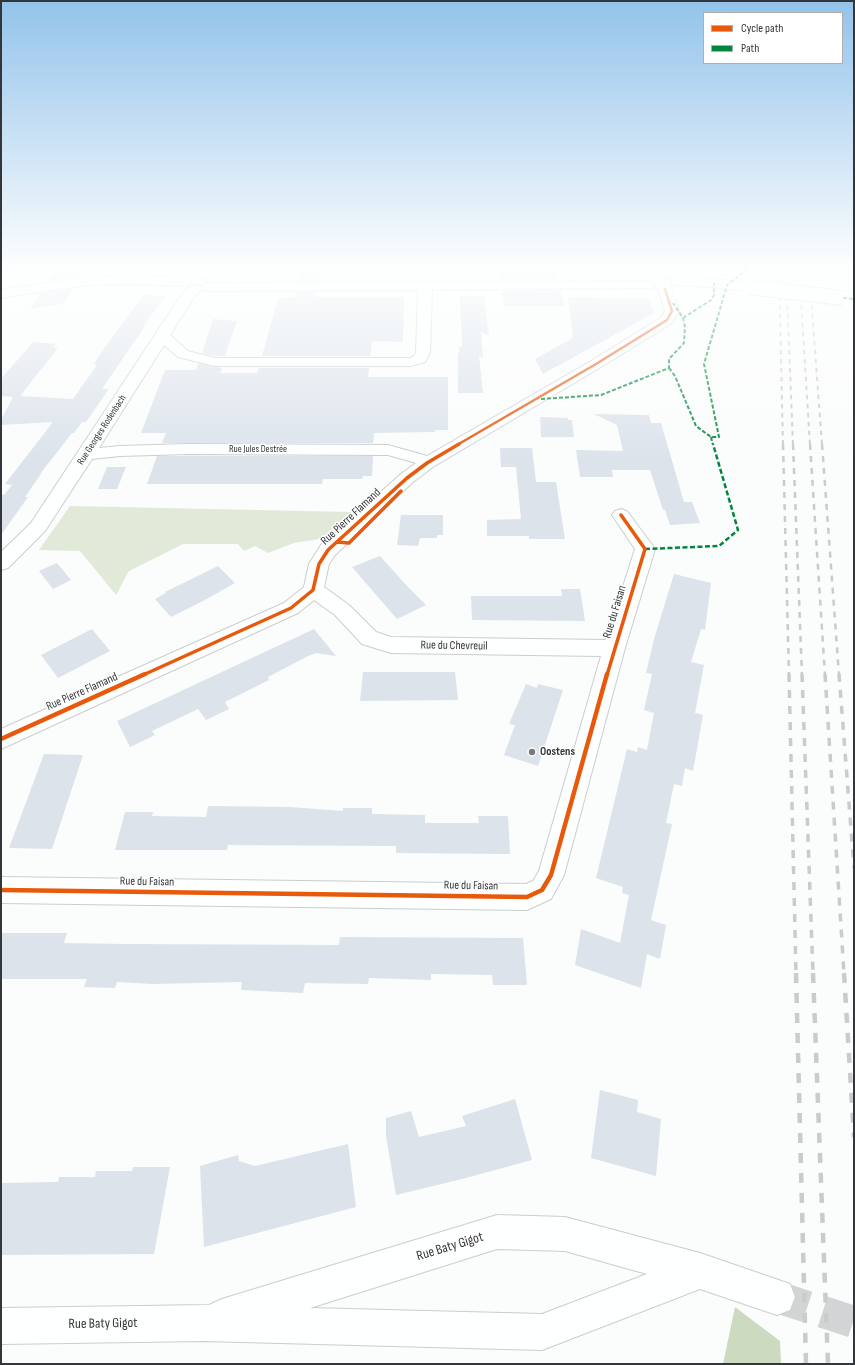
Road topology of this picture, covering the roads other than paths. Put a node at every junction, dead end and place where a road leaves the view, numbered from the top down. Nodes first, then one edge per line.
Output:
1 (164, 333) edge
2 (423, 333) edge
3 (647, 333) edge
4 (162, 336) junction
5 (86, 455) junction
6 (427, 463) junction
7 (621, 515) dead end
8 (1, 563) edge
9 (313, 590) junction
10 (614, 648) junction
11 (1, 739) edge
12 (1, 890) edge
13 (700, 1271) junction
14 (777, 1298) tunnel mouth
15 (205, 1323) junction
16 (1, 1326) edge

1 - 4 street, Rue Georges Rodenbach
2 - 4 street
3 - 6 street, Rue Pierre Flamand
4 - 5 street, Rue Georges Rodenbach
5 - 6 street, Rue Jules Destrée
5 - 8 street, Rue Georges Rodenbach
6 - 9 street, Rue Pierre Flamand
7 - 10 street, Rue du Faisan
9 - 10 street, Rue du Chevreuil
9 - 11 street, Rue Pierre Flamand
10 - 12 street, Rue du Faisan
13 - 14 street, Rue Baty Gigot
13 - 15 street, Rue Baty Gigot
13 - 15 street, Rue Baty Gigot
15 - 16 street, Rue Baty Gigot

